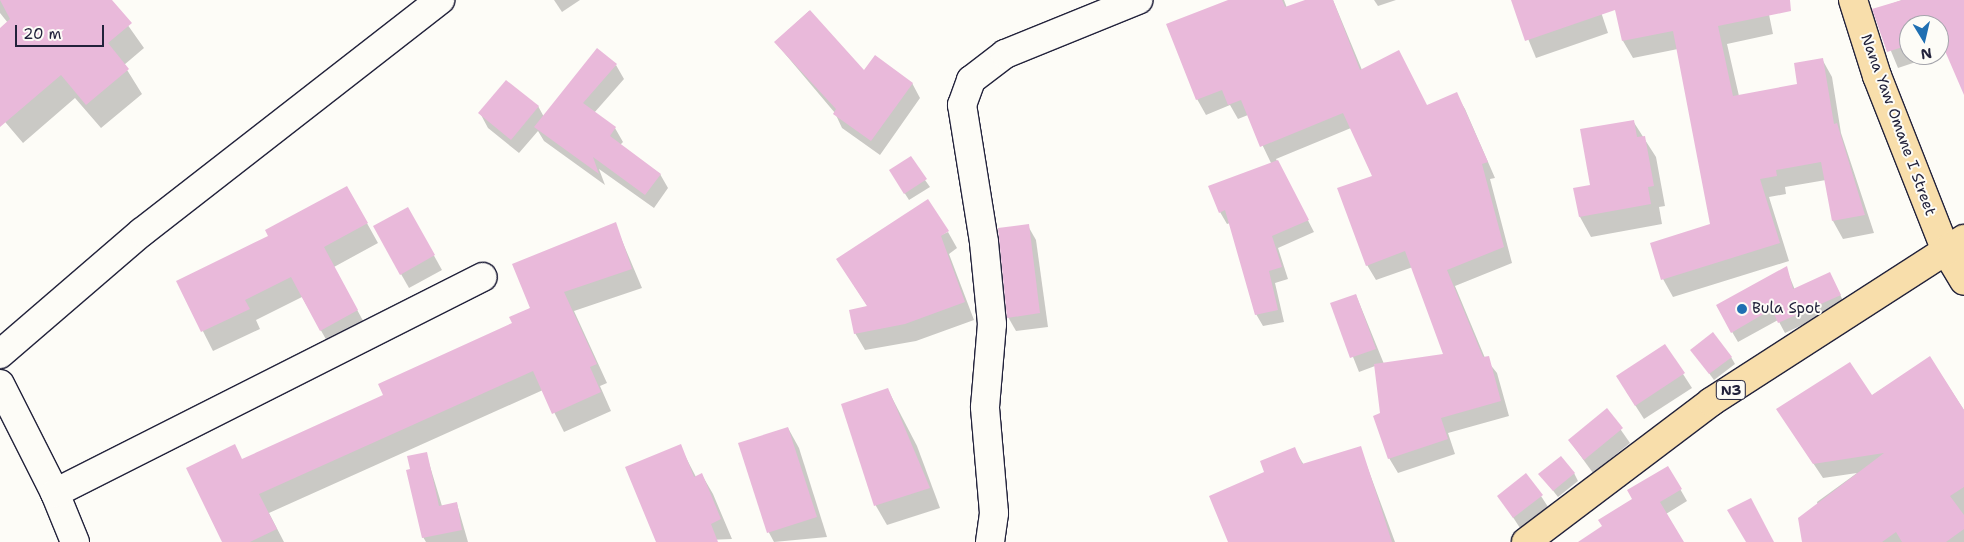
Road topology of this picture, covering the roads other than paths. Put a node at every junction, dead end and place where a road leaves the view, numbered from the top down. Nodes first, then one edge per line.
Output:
1 (440, 0) edge
2 (1138, 0) edge
3 (1854, 0) edge
4 (1954, 244) edge
5 (482, 277) dead end
6 (1964, 281) edge
7 (0, 354) edge
8 (0, 384) edge
9 (56, 493) junction
10 (75, 542) edge
11 (990, 542) edge
12 (1526, 542) edge

1 - 7 street
2 - 11 street
3 - 4 main road, Nana Yaw Omane I Street
4 - 6 main road, Nana Yaw Omane I Street
4 - 12 main road, N3
5 - 9 street
8 - 9 street
9 - 10 street

